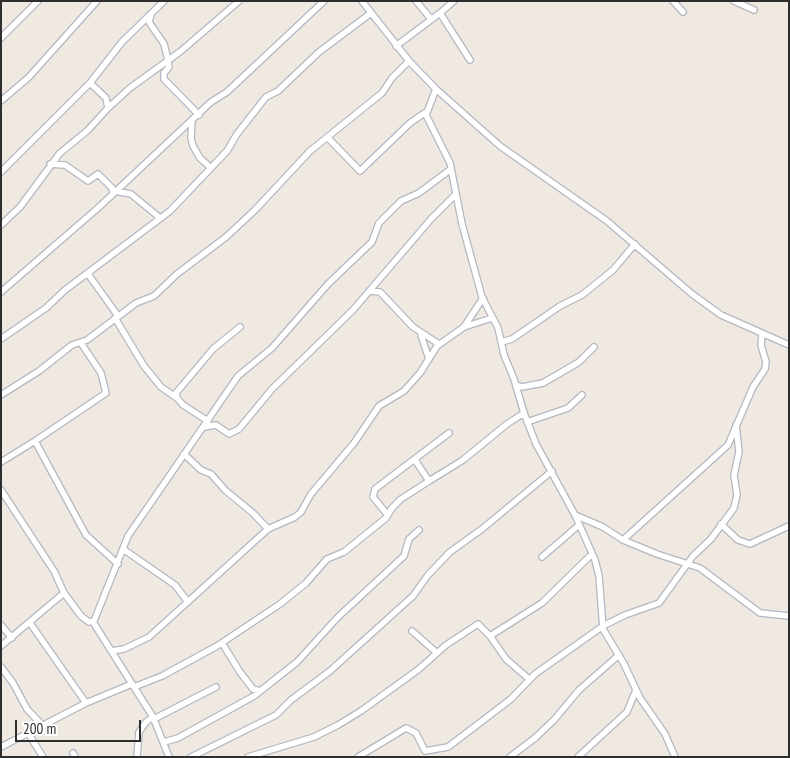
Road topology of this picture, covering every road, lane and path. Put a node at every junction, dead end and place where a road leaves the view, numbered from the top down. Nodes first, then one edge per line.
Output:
1 (38, 1) edge
2 (97, 1) edge
3 (239, 1) edge
4 (324, 1) edge
5 (362, 1) edge
6 (416, 1) edge
7 (454, 1) edge
8 (674, 1) edge
9 (734, 1) edge
10 (158, 2) edge
11 (754, 10) dead end
12 (153, 11) junction
13 (683, 12) dead end
14 (371, 13) junction
15 (440, 13) junction
16 (431, 19) junction
17 (1, 38) edge
18 (396, 46) junction
19 (170, 59) junction
20 (470, 60) dead end
21 (410, 61) junction
22 (90, 83) junction
23 (436, 89) junction
24 (106, 98) junction
25 (117, 99) junction
26 (1, 101) edge
27 (108, 108) junction
28 (426, 112) junction
29 (199, 115) junction
30 (192, 121) junction
31 (328, 138) junction
32 (50, 164) junction
33 (211, 168) junction
34 (452, 168) junction
35 (1, 172) edge
36 (114, 190) junction
37 (456, 194) junction
38 (160, 218) junction
39 (1, 225) edge
40 (635, 244) junction
41 (88, 274) junction
42 (369, 291) junction
43 (1, 292) edge
44 (483, 298) junction
45 (117, 317) junction
46 (492, 318) junction
47 (240, 327) dead end
48 (464, 327) junction
49 (420, 332) junction
50 (762, 334) junction
51 (1, 339) edge
52 (82, 342) junction
53 (501, 342) junction
54 (439, 344) junction
55 (789, 345) edge
56 (594, 347) dead end
57 (429, 359) junction
58 (520, 389) junction
59 (1, 395) edge
60 (175, 395) junction
61 (582, 395) dead end
62 (524, 413) junction
63 (208, 421) junction
64 (527, 422) junction
65 (736, 425) junction
66 (204, 427) junction
67 (449, 433) dead end
68 (35, 441) junction
69 (184, 454) junction
70 (415, 460) junction
71 (1, 462) edge
72 (552, 471) junction
73 (429, 481) junction
74 (1, 490) edge
75 (387, 514) junction
76 (575, 515) junction
77 (721, 524) junction
78 (579, 525) junction
79 (789, 526) edge
80 (268, 529) junction
81 (419, 530) dead end
82 (623, 540) junction
83 (123, 549) junction
84 (592, 554) junction
85 (542, 557) dead end
86 (118, 564) junction
87 (688, 565) junction
88 (64, 593) junction
89 (188, 602) junction
90 (789, 616) edge
91 (92, 622) junction
92 (30, 623) junction
93 (1, 625) edge
94 (603, 626) junction
95 (412, 631) dead end
96 (490, 636) junction
97 (12, 638) junction
98 (222, 644) junction
99 (1, 646) edge
100 (124, 649) junction
101 (111, 650) junction
102 (437, 653) junction
103 (619, 655) junction
104 (117, 660) junction
105 (1, 667) edge
106 (529, 679) junction
107 (133, 686) junction
108 (216, 687) dead end
109 (253, 689) junction
110 (636, 690) junction
111 (260, 692) junction
112 (254, 696) junction
113 (86, 703) junction
114 (153, 718) junction
115 (42, 726) junction
116 (28, 733) junction
117 (164, 742) junction
118 (1, 747) edge
119 (43, 757) edge
120 (137, 757) edge
121 (169, 757) edge
122 (191, 757) edge
123 (248, 757) edge
124 (358, 757) edge
125 (510, 757) edge
126 (578, 757) edge
127 (675, 757) edge

1 - 17 street
2 - 26 street
3 - 19 street
4 - 29 street
5 - 14 street
6 - 16 street
7 - 15 street
8 - 13 street
9 - 11 street
10 - 12 street
12 - 19 street
12 - 22 street
14 - 18 street
14 - 33 street
15 - 16 street
15 - 20 street
16 - 18 street
18 - 21 street
19 - 25 street
19 - 29 street
21 - 23 street
21 - 31 street
22 - 24 street
22 - 35 street
23 - 28 street
23 - 40 street
24 - 25 street
24 - 27 street
25 - 27 street
27 - 32 street
28 - 31 street
28 - 34 street
29 - 30 street
30 - 33 street
30 - 36 street
31 - 45 street
32 - 36 street
32 - 39 street
33 - 38 street
34 - 37 street
34 - 63 street
36 - 38 street
36 - 43 street
37 - 42 street
37 - 44 street
38 - 41 street
40 - 50 street
40 - 53 street
41 - 45 street
41 - 51 street
42 - 49 street
42 - 66 street
44 - 46 street
44 - 48 street
45 - 52 street
45 - 60 street
46 - 48 street
46 - 53 street
47 - 60 street
48 - 54 street
49 - 54 street
49 - 57 street
50 - 55 street
50 - 65 street
52 - 59 street
52 - 68 street
53 - 58 street
54 - 57 street
56 - 58 street
57 - 80 street
58 - 62 street
60 - 63 street
61 - 64 street
62 - 64 street
62 - 73 street
63 - 66 street
64 - 72 street
65 - 77 street
65 - 82 street
66 - 69 street
67 - 70 street
68 - 71 street
68 - 86 street
69 - 80 street
69 - 83 street
70 - 73 street
70 - 75 street
72 - 76 street
72 - 122 street
73 - 75 street
74 - 88 street
75 - 98 street
76 - 78 street
76 - 82 street
77 - 79 street
77 - 87 street
78 - 84 street
78 - 85 street
80 - 89 street
81 - 111 street
82 - 87 street
83 - 86 street
83 - 89 street
84 - 94 street
84 - 96 street
86 - 91 street
87 - 90 street
87 - 94 street
88 - 91 street
88 - 92 street
89 - 100 street
91 - 101 street
92 - 97 street
92 - 113 street
93 - 97 street
94 - 103 street
94 - 106 street
95 - 102 street
96 - 102 street
96 - 106 street
97 - 99 street
98 - 107 street
98 - 109 street
100 - 101 street
100 - 104 street
101 - 104 street
102 - 123 street
103 - 110 street
103 - 125 street
104 - 107 street
105 - 115 street
106 - 124 street
107 - 113 street
107 - 114 street
108 - 114 street
109 - 111 street
109 - 112 street
110 - 126 street
110 - 127 street
111 - 112 street
112 - 117 street
113 - 115 street
114 - 117 street
114 - 120 street
115 - 116 street
116 - 118 street
116 - 119 street
117 - 121 street

